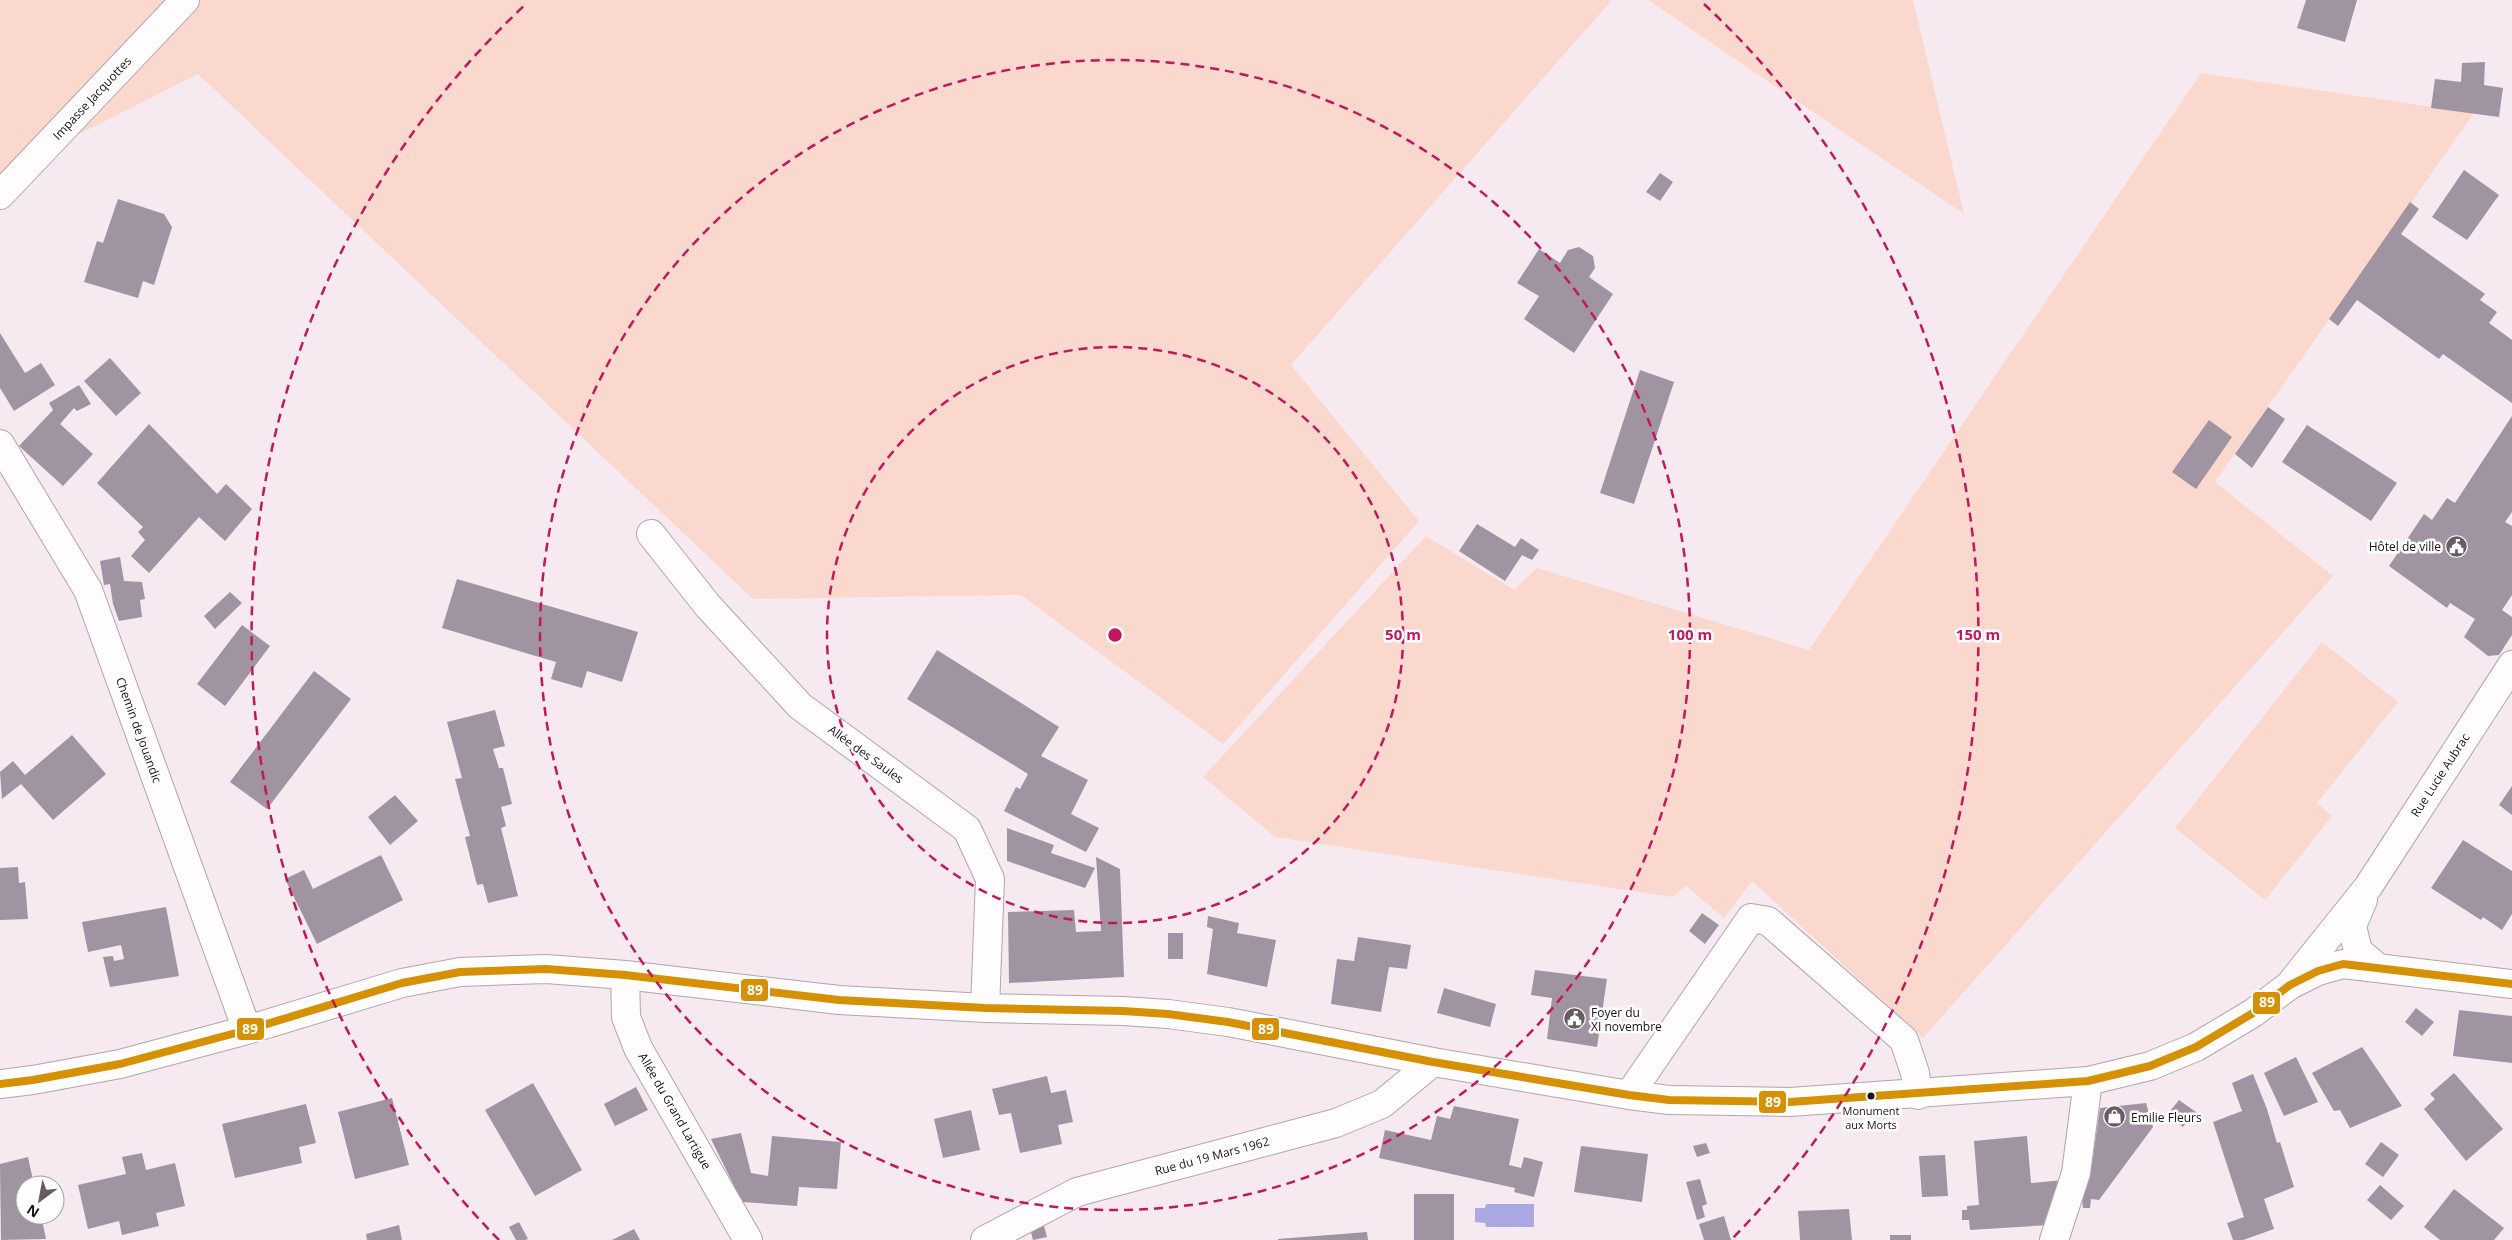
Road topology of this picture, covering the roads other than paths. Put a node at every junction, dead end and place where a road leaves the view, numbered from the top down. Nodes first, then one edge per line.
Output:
1 (185, 0) edge
2 (0, 195) edge
3 (0, 444) edge
4 (651, 534) dead end
5 (2512, 665) edge
6 (2368, 887) junction
7 (2377, 967) junction
8 (625, 975) junction
9 (2290, 984) junction
10 (2512, 984) edge
11 (985, 1008) junction
12 (246, 1030) junction
13 (1432, 1062) junction
14 (2088, 1081) junction
15 (0, 1084) edge
16 (1629, 1095) junction
17 (1918, 1095) junction
18 (748, 1240) edge
19 (985, 1240) edge
20 (2054, 1240) edge

1 - 2 street, Impasse Jacquottes
3 - 12 street, Chemin de Jouandic
4 - 11 street, Allée des Saules
5 - 6 street, Rue Lucie Aubrac
6 - 7 street, Rue Lucie Aubrac
6 - 9 street, Rue Lucie Aubrac
7 - 9 street
7 - 10 street
8 - 11 street
8 - 12 street
8 - 18 street, Allée du Grand Lartigue
9 - 14 street
11 - 13 street
12 - 15 street
13 - 16 street
13 - 19 street, Rue du 19 Mars 1962
14 - 17 street
14 - 20 street
16 - 17 street
16 - 17 street

